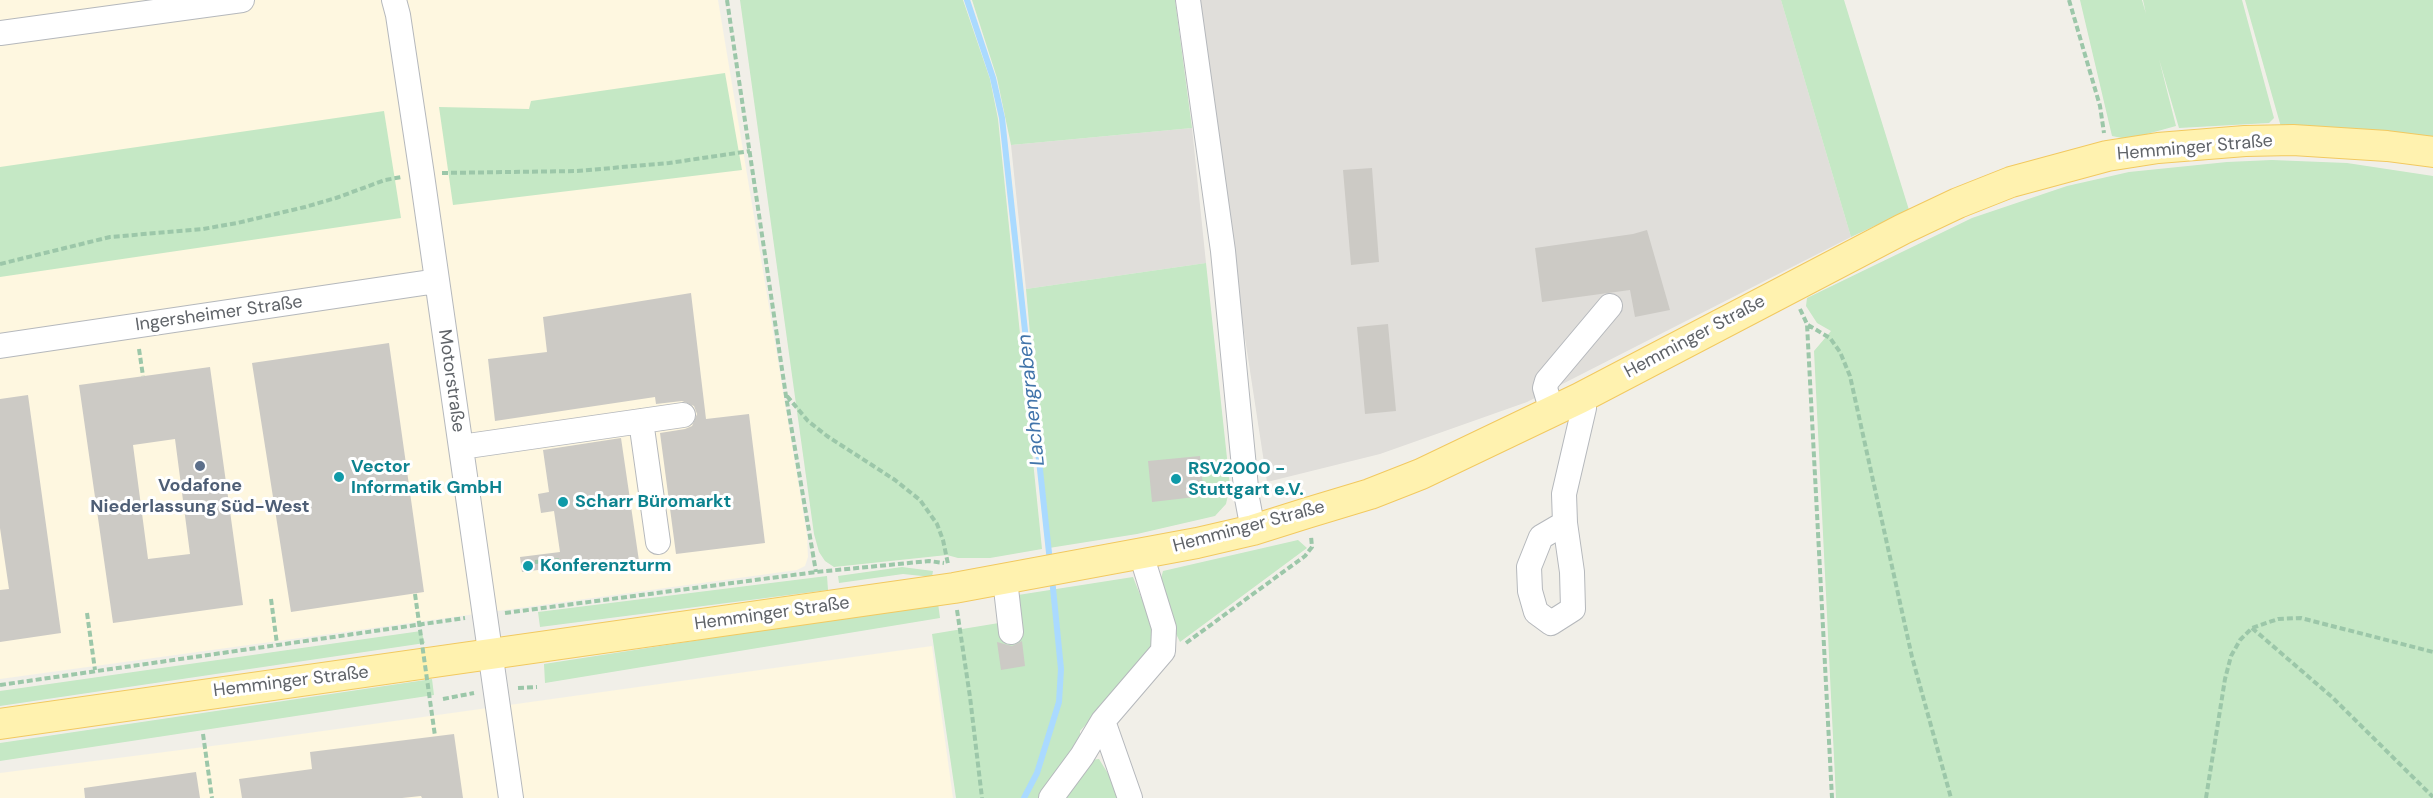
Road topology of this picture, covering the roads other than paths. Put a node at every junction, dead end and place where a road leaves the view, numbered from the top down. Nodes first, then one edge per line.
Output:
1 (242, 0) edge
2 (394, 0) edge
3 (1188, 0) edge
4 (0, 33) edge
5 (2433, 152) edge
6 (437, 281) junction
7 (1610, 306) dead end
8 (0, 346) edge
9 (1580, 398) junction
10 (1552, 412) junction
11 (682, 415) dead end
12 (641, 422) junction
13 (461, 447) junction
14 (1564, 523) dead end
15 (1253, 530) junction
16 (658, 542) dead end
17 (1142, 554) junction
18 (1015, 578) junction
19 (1011, 632) dead end
20 (490, 655) junction
21 (1103, 721) junction
22 (0, 724) edge
23 (511, 798) edge
24 (1051, 798) edge
25 (1130, 798) edge

1 - 4 street
2 - 6 street, Motorstraße
3 - 15 street
5 - 9 main road, Hemminger Straße
6 - 8 street, Ingersheimer Straße
6 - 13 street, Motorstraße
7 - 10 street
9 - 10 main road, Hemminger Straße
9 - 14 street
10 - 15 main road, Hemminger Straße
11 - 12 street
12 - 13 street
12 - 16 street
13 - 20 street, Motorstraße
15 - 17 main road, Hemminger Straße
17 - 18 main road, Hemminger Straße
17 - 21 street
18 - 19 street
18 - 20 main road, Hemminger Straße
20 - 22 main road, Hemminger Straße
20 - 23 street, Motorstraße
21 - 24 street
21 - 25 street

